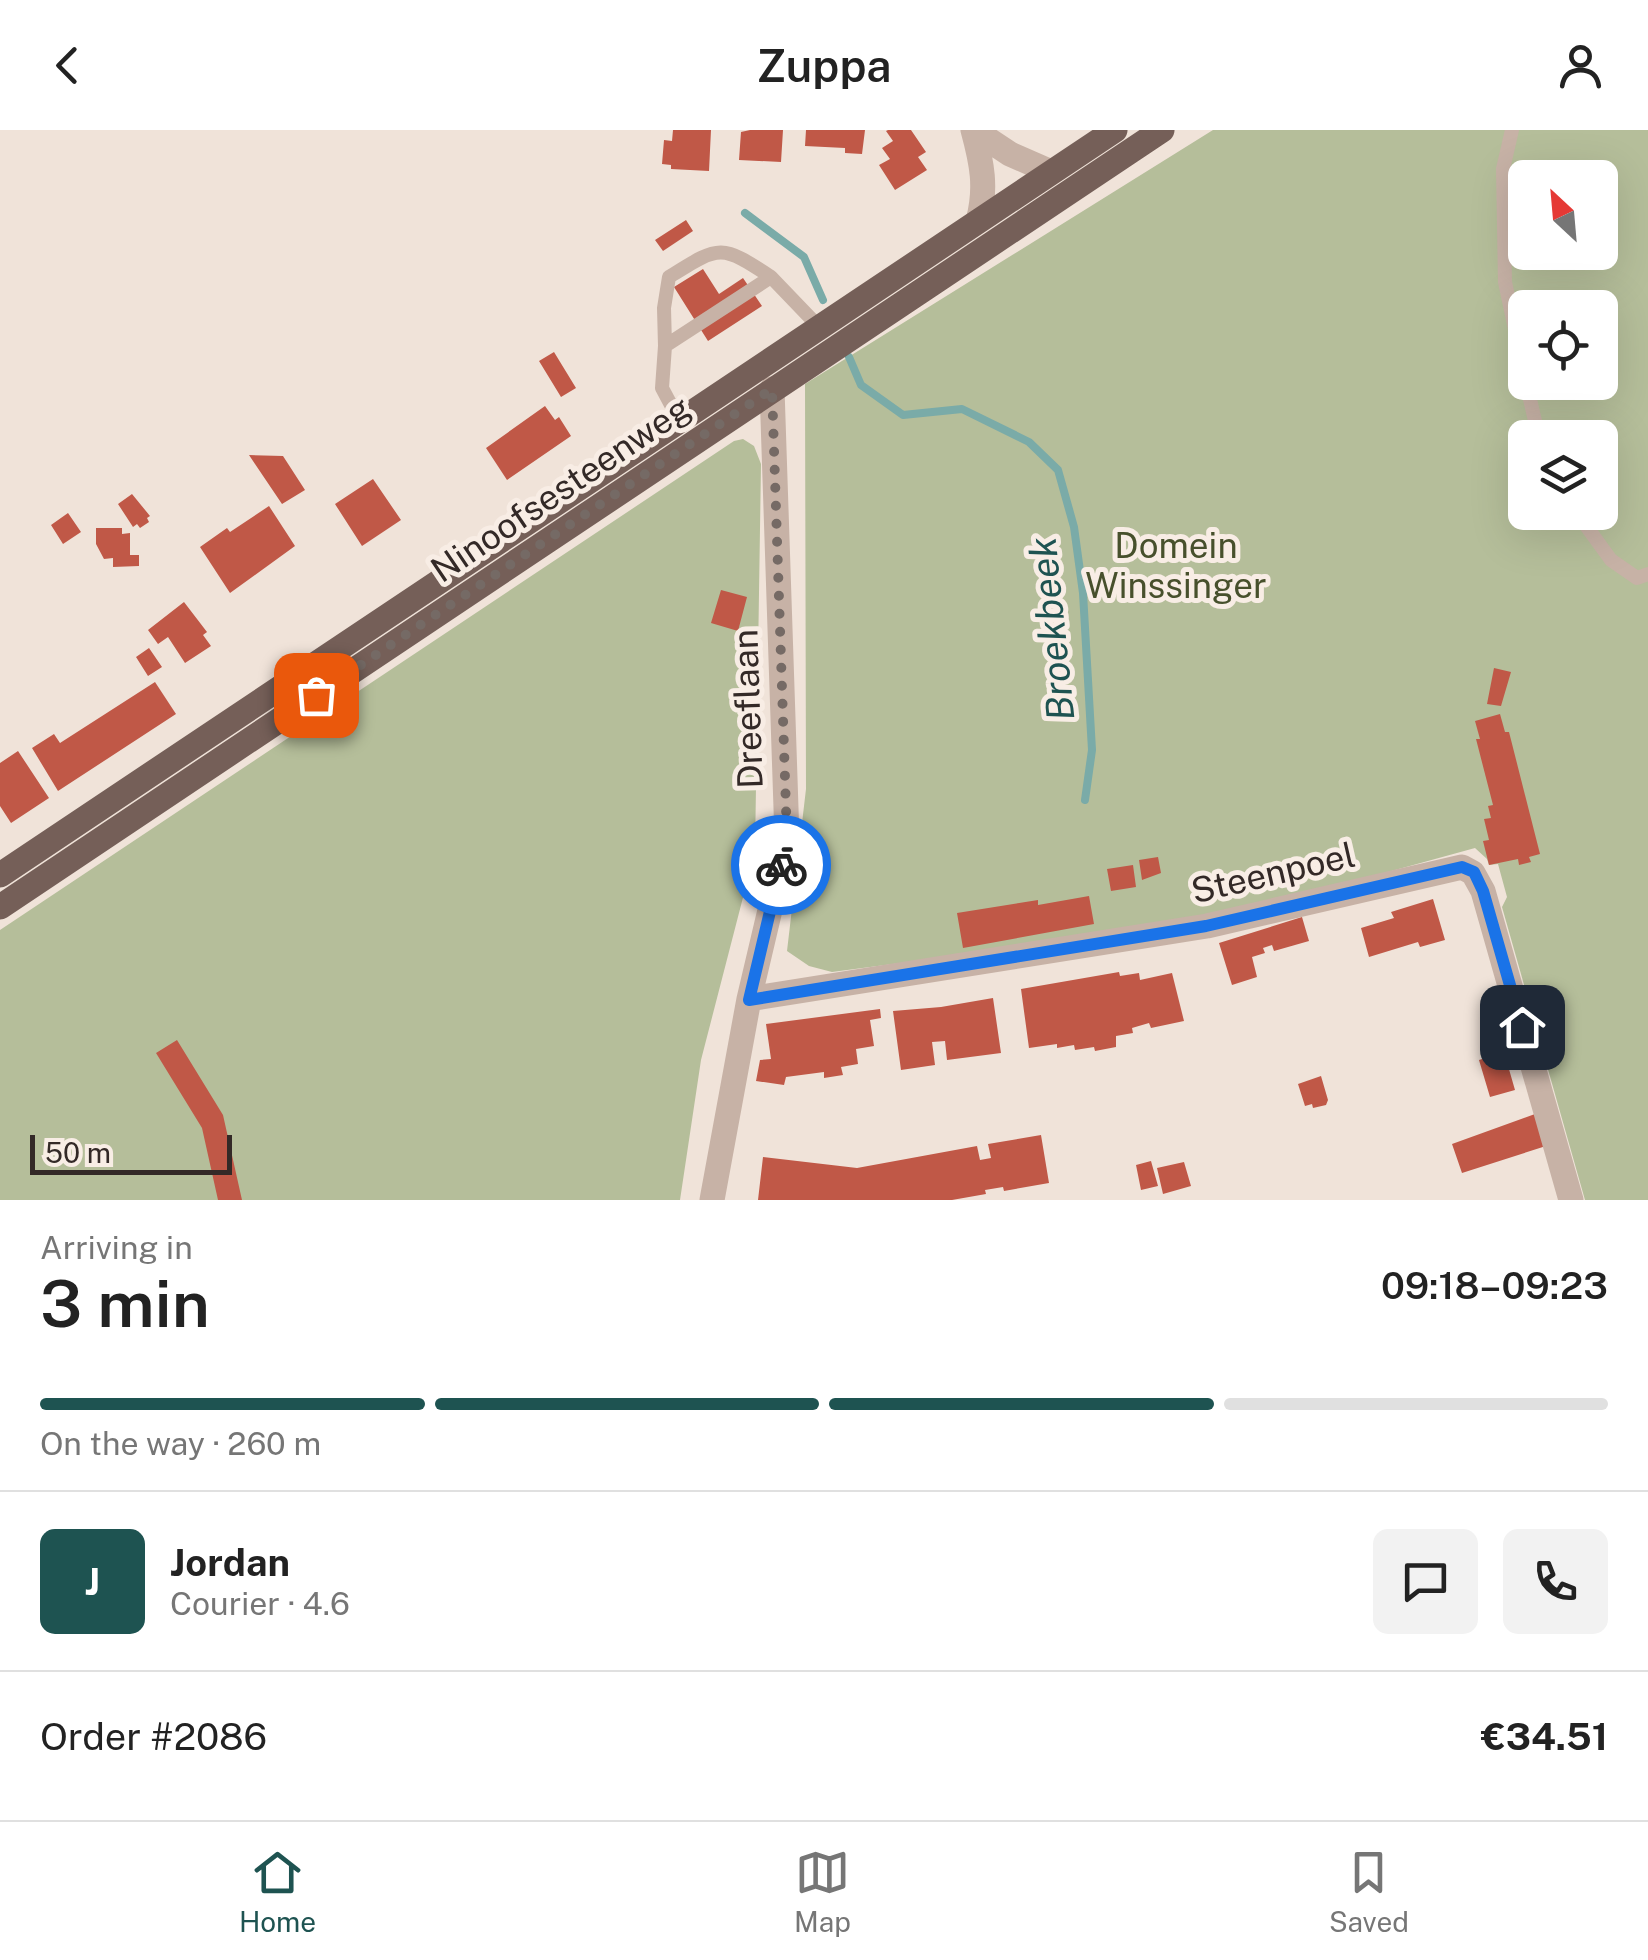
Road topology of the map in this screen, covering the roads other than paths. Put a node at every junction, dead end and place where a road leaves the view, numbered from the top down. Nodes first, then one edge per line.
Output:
1 (974, 130) edge
2 (1115, 130) edge
3 (1162, 130) edge
4 (1512, 130) edge
5 (1051, 172) junction
6 (978, 222) junction
7 (770, 277) junction
8 (1508, 296) edge
9 (819, 327) junction
10 (665, 346) junction
11 (772, 389) junction
12 (679, 420) junction
13 (1590, 530) edge
14 (1648, 574) edge
15 (0, 876) edge
16 (0, 907) edge
17 (749, 1000) junction
18 (712, 1200) edge
19 (1571, 1200) edge

1 - 5 street
1 - 6 street
2 - 5 main road, Ninoofsesteenweg
3 - 11 main road, Ninoofsesteenweg
4 - 8 lane
5 - 6 main road, Ninoofsesteenweg
6 - 9 main road, Ninoofsesteenweg
7 - 9 lane
7 - 10 lane
7 - 10 lane
9 - 12 main road, Ninoofsesteenweg
10 - 12 lane
11 - 16 main road, Ninoofsesteenweg
11 - 17 street, Dreeflaan
12 - 15 main road, Ninoofsesteenweg
13 - 14 lane
17 - 18 street, Dreeflaan
17 - 19 street, Steenpoel

